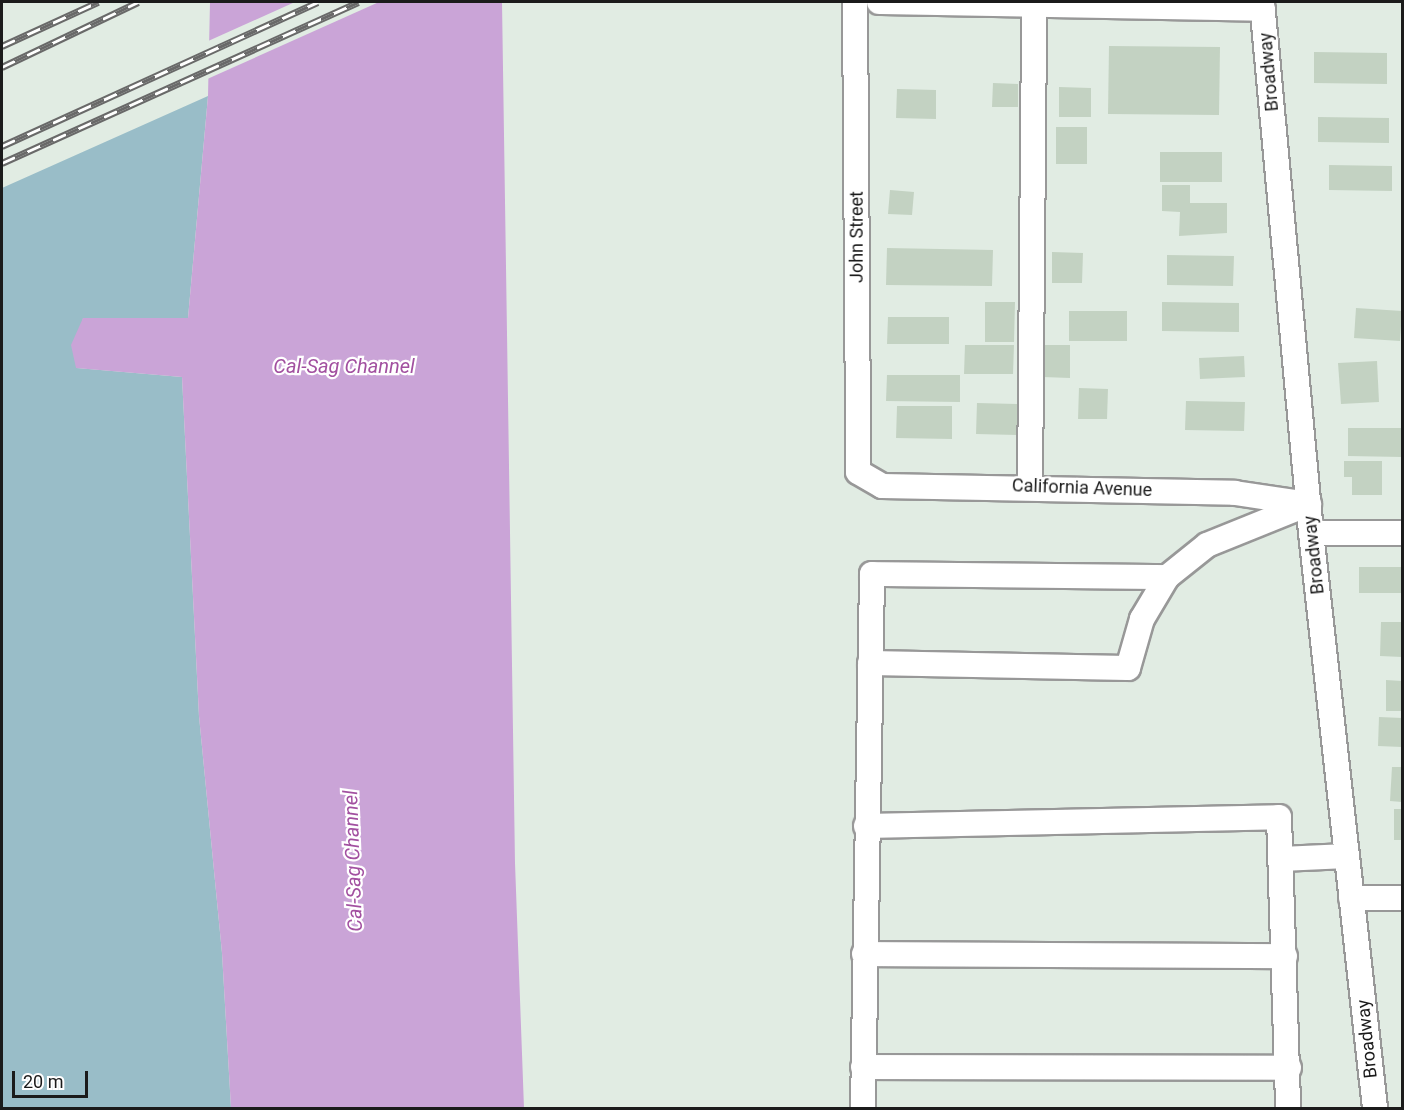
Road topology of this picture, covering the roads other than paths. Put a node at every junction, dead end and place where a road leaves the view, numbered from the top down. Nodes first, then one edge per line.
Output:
1 (855, 2) edge
2 (879, 2) edge
3 (1034, 5) junction
4 (1262, 5) edge
5 (858, 472) joint
6 (1030, 486) junction
7 (1309, 504) junction
8 (1311, 533) junction
9 (1402, 533) edge
10 (1167, 577) junction
11 (870, 663) junction
12 (866, 826) junction
13 (1347, 856) junction
14 (1281, 859) junction
15 (1352, 898) junction
16 (1402, 898) edge
17 (864, 954) junction
18 (1285, 956) junction
19 (863, 1067) junction
20 (1289, 1068) junction
21 (863, 1108) edge
22 (1288, 1108) edge
23 (1375, 1108) edge

1 - 5 street, John Street
2 - 3 street
3 - 4 street
3 - 6 street
4 - 7 street, Broadway
5 - 6 street, California Avenue
6 - 7 street, California Avenue
7 - 8 street, Broadway
7 - 10 street
8 - 9 street
8 - 13 street, Broadway
10 - 11 street
10 - 11 street
11 - 12 street
12 - 14 street
12 - 17 street
13 - 14 street
13 - 15 street, Broadway
14 - 18 street
15 - 16 street
15 - 23 street, Broadway
17 - 18 street
17 - 19 street
18 - 20 street
19 - 20 street
19 - 21 street
20 - 22 street

